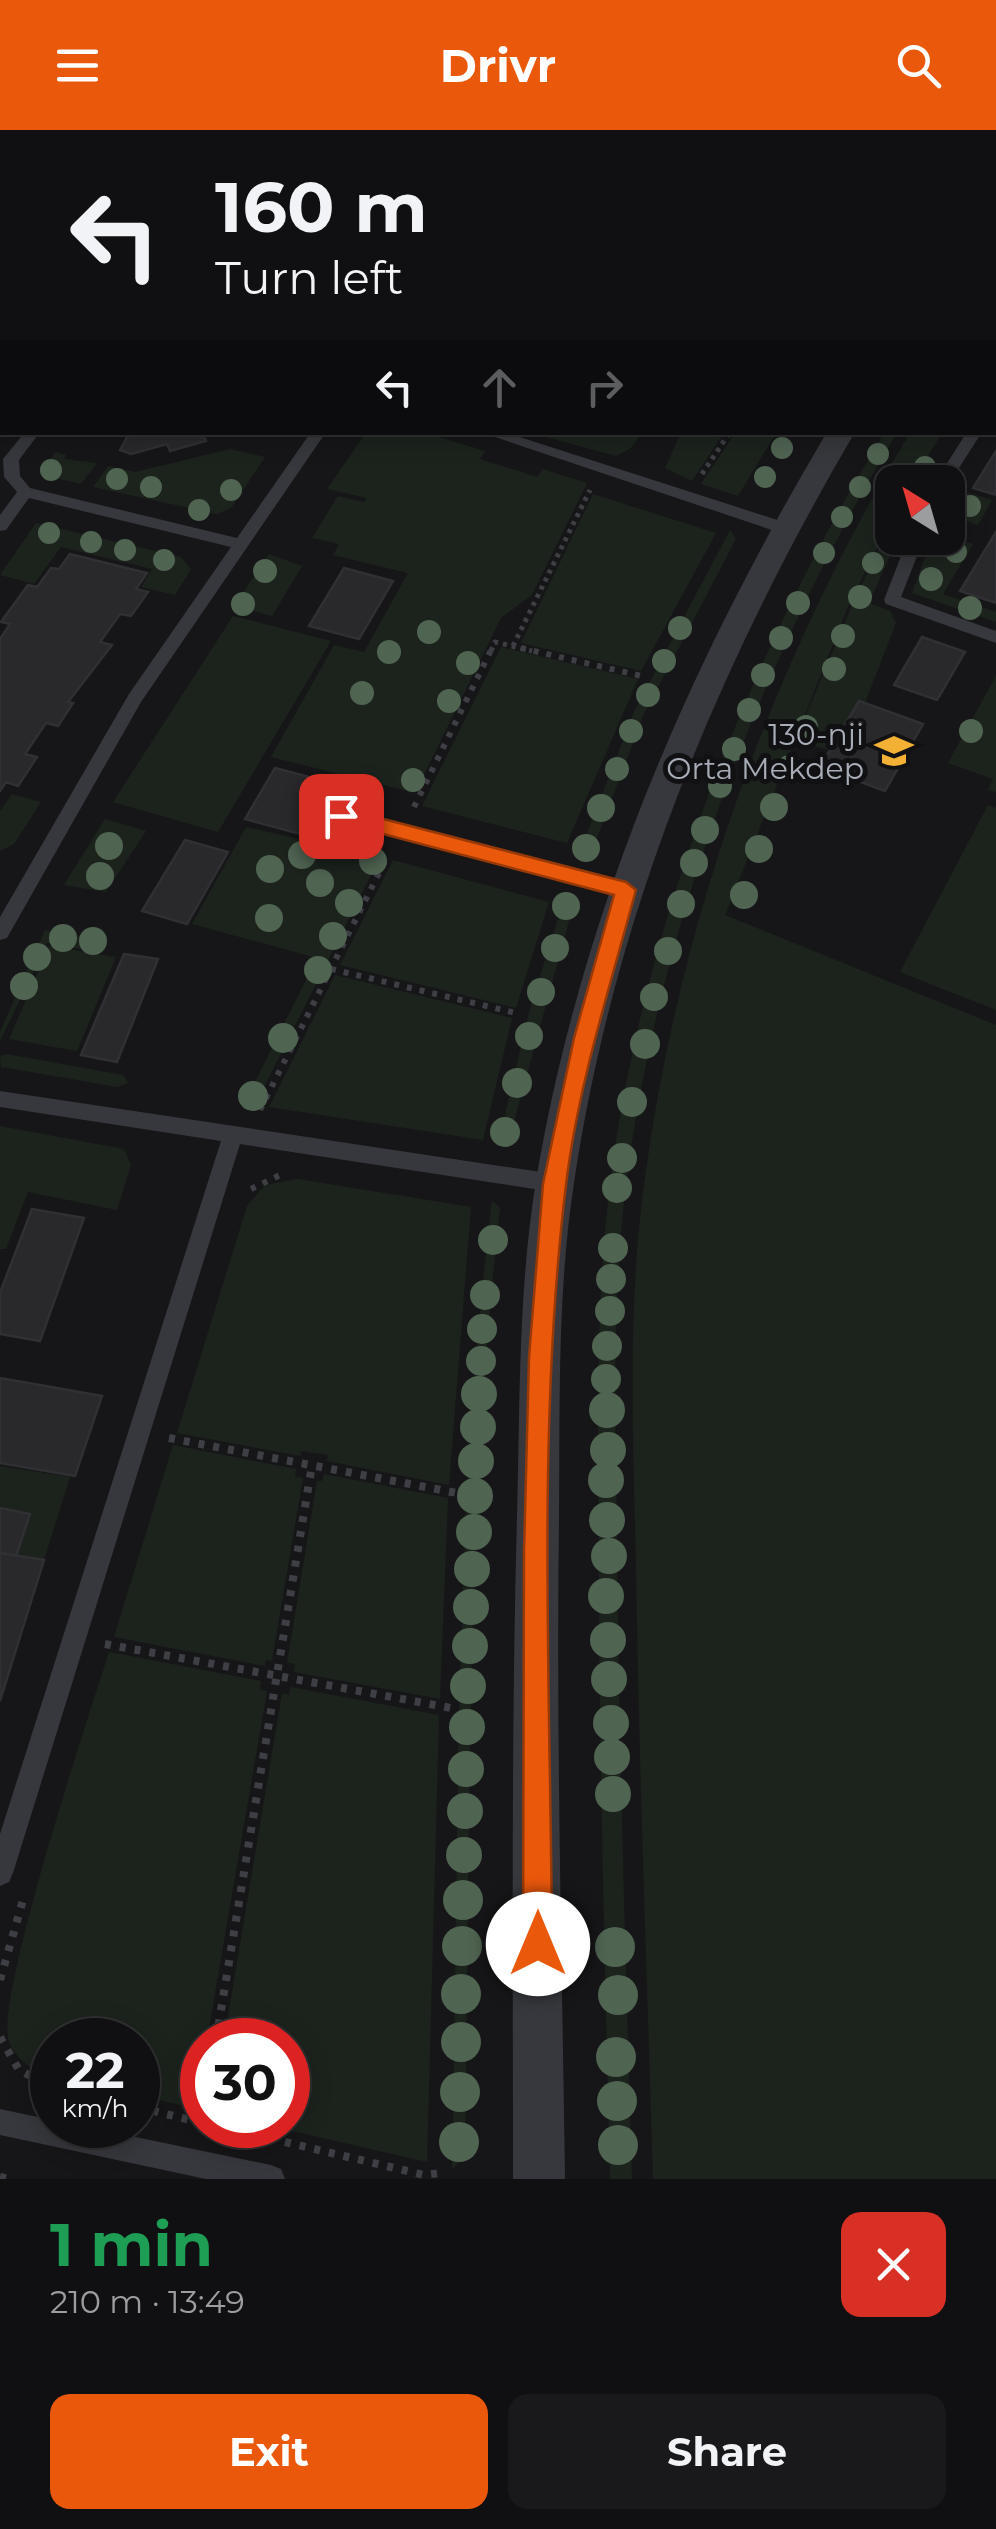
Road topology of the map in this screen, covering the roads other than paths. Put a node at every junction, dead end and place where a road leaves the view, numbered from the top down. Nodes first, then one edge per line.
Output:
1 (31, 435) edge
2 (317, 435) edge
3 (496, 435) edge
4 (838, 435) edge
5 (974, 435) edge
6 (954, 465) edge
7 (25, 492) junction
8 (0, 526) edge
9 (784, 528) junction
10 (240, 544) junction
11 (909, 555) edge
12 (996, 637) edge
13 (341, 816) dead end
14 (626, 890) junction
15 (10, 891) edge
16 (0, 933) edge
17 (0, 1099) edge
18 (233, 1134) junction
19 (554, 1184) junction
20 (0, 1873) edge
21 (0, 2122) edge
22 (270, 2179) edge
23 (539, 2179) edge

1 - 7 lane
2 - 10 lane
3 - 9 lane
4 - 9 street
5 - 6 lane
7 - 8 lane
7 - 10 lane
9 - 14 street
10 - 15 lane
11 - 12 lane
13 - 14 lane
14 - 19 street
15 - 16 lane
17 - 18 lane
18 - 19 lane
18 - 20 lane
19 - 23 street
21 - 22 lane

